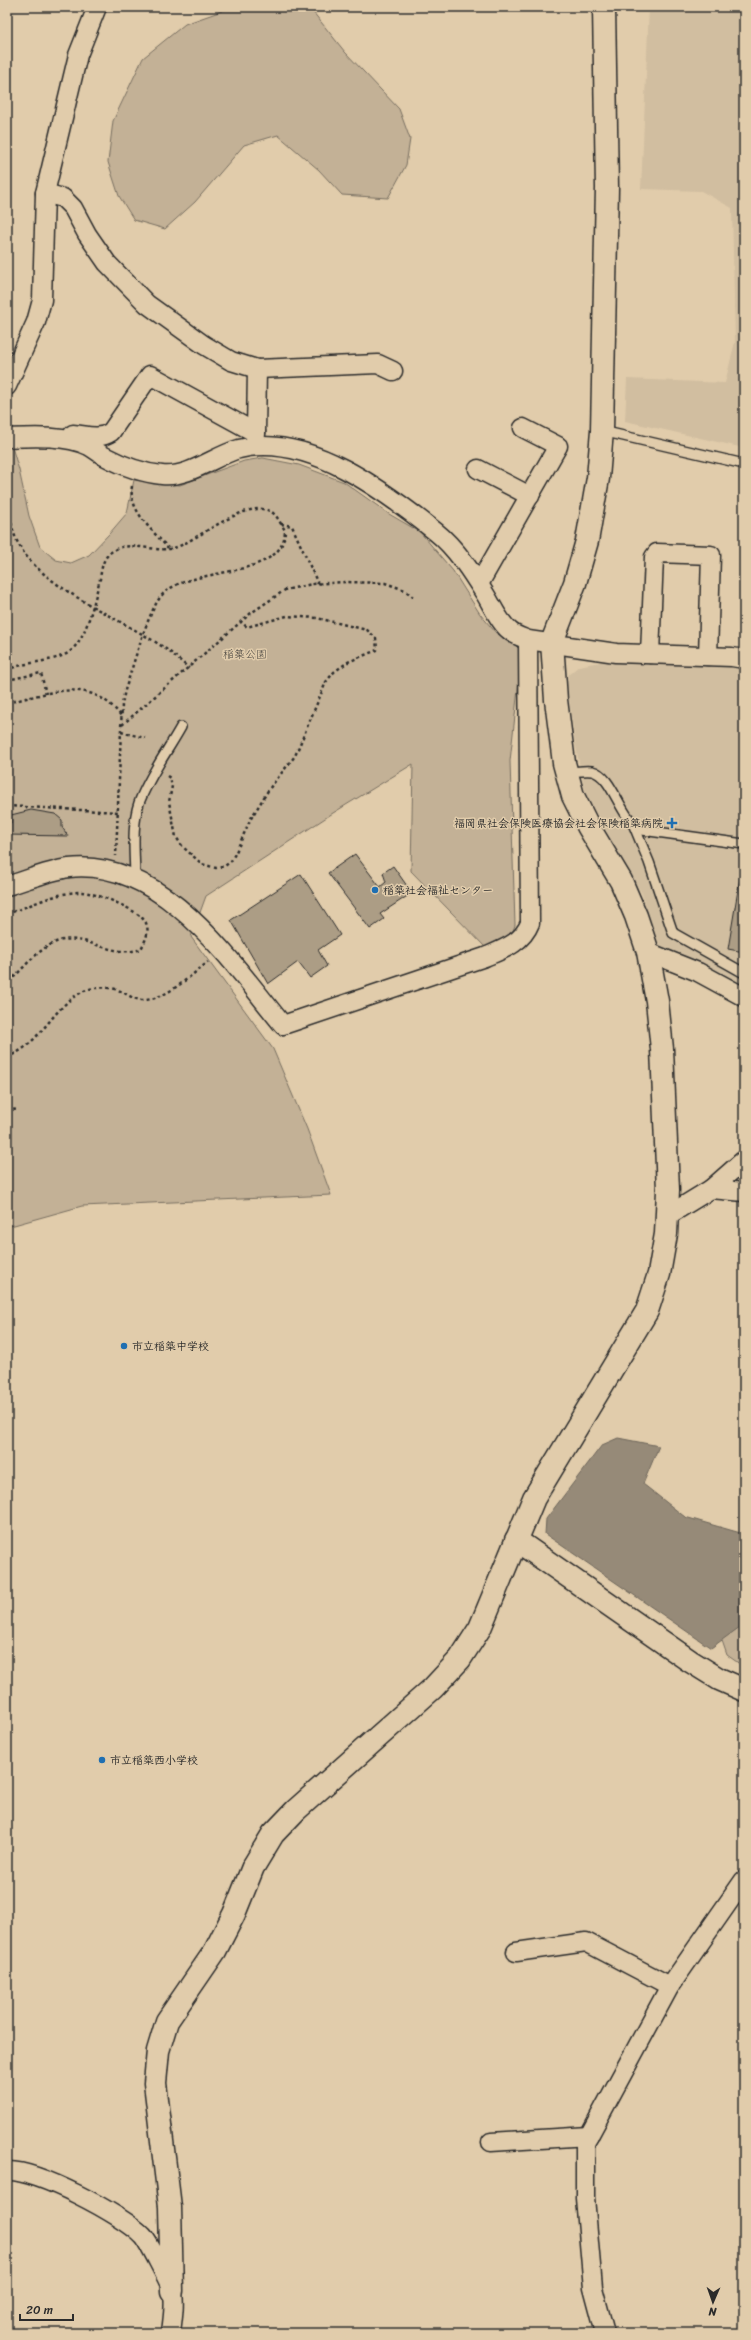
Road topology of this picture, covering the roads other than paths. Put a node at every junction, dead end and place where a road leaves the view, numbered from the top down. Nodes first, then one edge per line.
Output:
1 (97, 7) edge
2 (604, 7) edge
3 (45, 193) junction
4 (257, 369) junction
5 (393, 371) dead end
6 (7, 386) edge
7 (523, 428) dead end
8 (602, 431) junction
9 (34, 437) junction
10 (7, 438) edge
11 (255, 440) junction
12 (744, 464) edge
13 (478, 469) dead end
14 (530, 496) junction
15 (479, 584) junction
16 (528, 640) junction
17 (552, 642) junction
18 (650, 654) junction
19 (708, 656) junction
20 (744, 660) edge
21 (181, 727) dead end
22 (566, 772) junction
23 (634, 826) junction
24 (744, 844) edge
25 (135, 880) junction
26 (7, 886) edge
27 (648, 952) junction
28 (744, 973) edge
29 (744, 997) edge
30 (744, 1160) edge
31 (711, 1189) junction
32 (744, 1192) edge
33 (667, 1216) junction
34 (516, 1540) junction
35 (744, 1690) edge
36 (744, 1880) edge
37 (516, 1952) dead end
38 (670, 1986) junction
39 (589, 2136) junction
40 (491, 2142) dead end
41 (7, 2171) edge
42 (172, 2291) junction
43 (171, 2333) edge
44 (605, 2333) edge

1 - 3 street
2 - 8 street
3 - 4 street
3 - 6 street
4 - 5 street
4 - 11 street
7 - 14 street
8 - 12 lane
8 - 17 street
9 - 10 street
9 - 11 street
9 - 11 street
11 - 15 street
13 - 14 street
14 - 15 street
15 - 16 street
16 - 17 street
16 - 25 street
17 - 18 street
17 - 22 street
18 - 19 street
18 - 19 street
19 - 20 street
21 - 25 lane
22 - 23 lane
22 - 27 street
23 - 24 lane
23 - 28 lane
25 - 26 street
27 - 29 street
27 - 33 street
30 - 31 street
31 - 32 street
31 - 33 street
33 - 34 street
34 - 35 street
34 - 42 street
36 - 38 street
37 - 38 street
38 - 39 street
39 - 40 street
39 - 44 street
41 - 42 street
42 - 43 street

